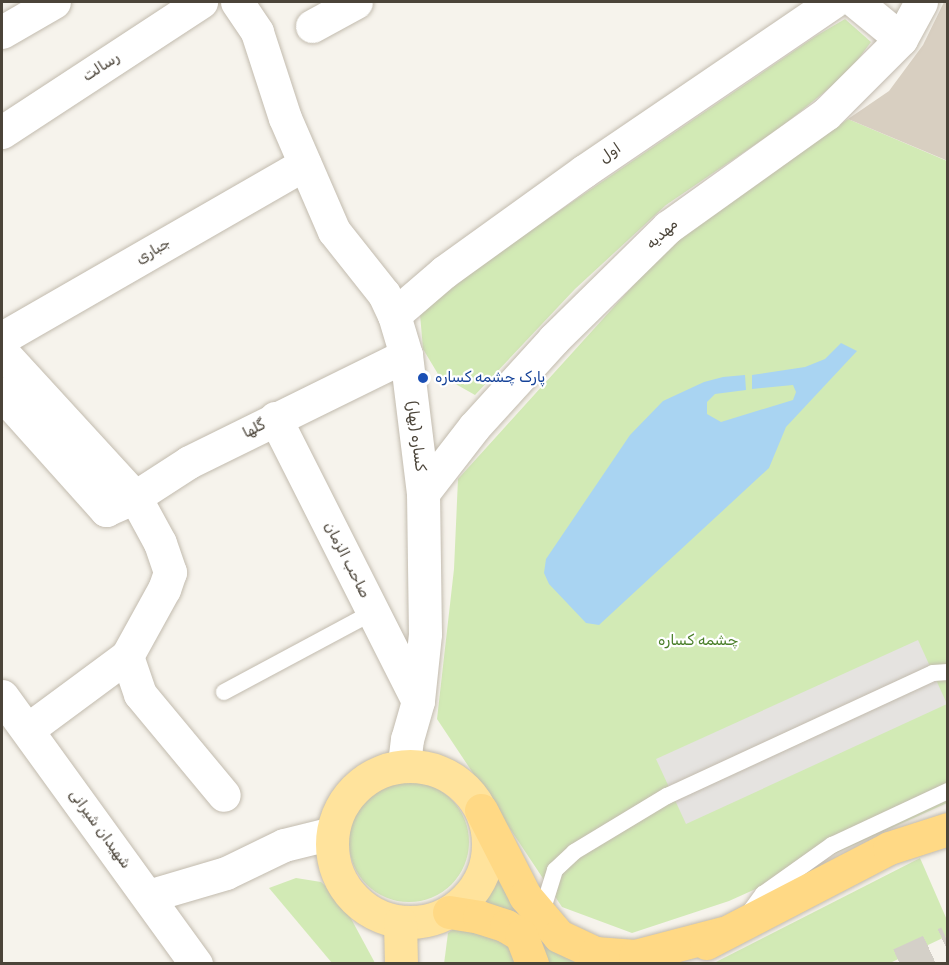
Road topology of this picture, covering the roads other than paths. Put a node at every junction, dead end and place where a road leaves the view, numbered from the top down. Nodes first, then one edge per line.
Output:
1 (54, 2) edge
2 (201, 2) edge
3 (237, 2) edge
4 (356, 2) edge
5 (833, 2) edge
6 (856, 2) edge
7 (921, 2) edge
8 (312, 26) dead end
9 (2, 32) edge
10 (901, 39) junction
11 (2, 132) edge
12 (305, 164) junction
13 (394, 315) junction
14 (2, 338) edge
15 (2, 351) edge
16 (406, 355) junction
17 (2, 394) edge
18 (275, 418) junction
19 (423, 493) junction
20 (120, 504) junction
21 (373, 612) junction
22 (127, 656) junction
23 (948, 672) edge
24 (224, 692) dead end
25 (2, 696) edge
26 (418, 702) junction
27 (27, 730) junction
28 (404, 765) junction
29 (948, 792) edge
30 (224, 795) dead end
31 (482, 810) junction
32 (948, 830) edge
33 (332, 833) junction
34 (148, 896) junction
35 (449, 912) junction
36 (541, 915) junction
37 (400, 922) junction
38 (732, 928) junction
39 (196, 963) edge
40 (401, 963) edge
41 (532, 963) edge
42 (674, 963) edge

1 - 9 street
2 - 11 street, رسالت
3 - 12 street, کساره (بهار)
4 - 8 street
5 - 13 street, اول
6 - 10 street
7 - 10 street, مهدیه
10 - 19 street, مهدیه
12 - 13 street, کساره (بهار)
12 - 14 street, جباری
13 - 16 street, کساره (بهار)
15 - 20 street
16 - 18 street, گلها
16 - 19 street, کساره (بهار)
17 - 20 street
18 - 20 street, گلها
18 - 21 street, صاحب الزمان
19 - 26 street, کساره (بهار)
20 - 22 street
21 - 24 lane
21 - 26 street, صاحب الزمان
22 - 27 street
22 - 30 street
23 - 36 lane
25 - 27 street, شهیدان شیرانی
26 - 28 street, کساره (بهار)
27 - 34 street, شهیدان شیرانی
28 - 31 main road
28 - 33 main road
29 - 38 lane
31 - 35 main road
31 - 36 highway
32 - 38 highway
33 - 34 street
33 - 37 main road
34 - 39 street, شهیدان شیرانی
35 - 37 main road
35 - 41 highway
36 - 38 highway
37 - 40 main road
38 - 42 highway

